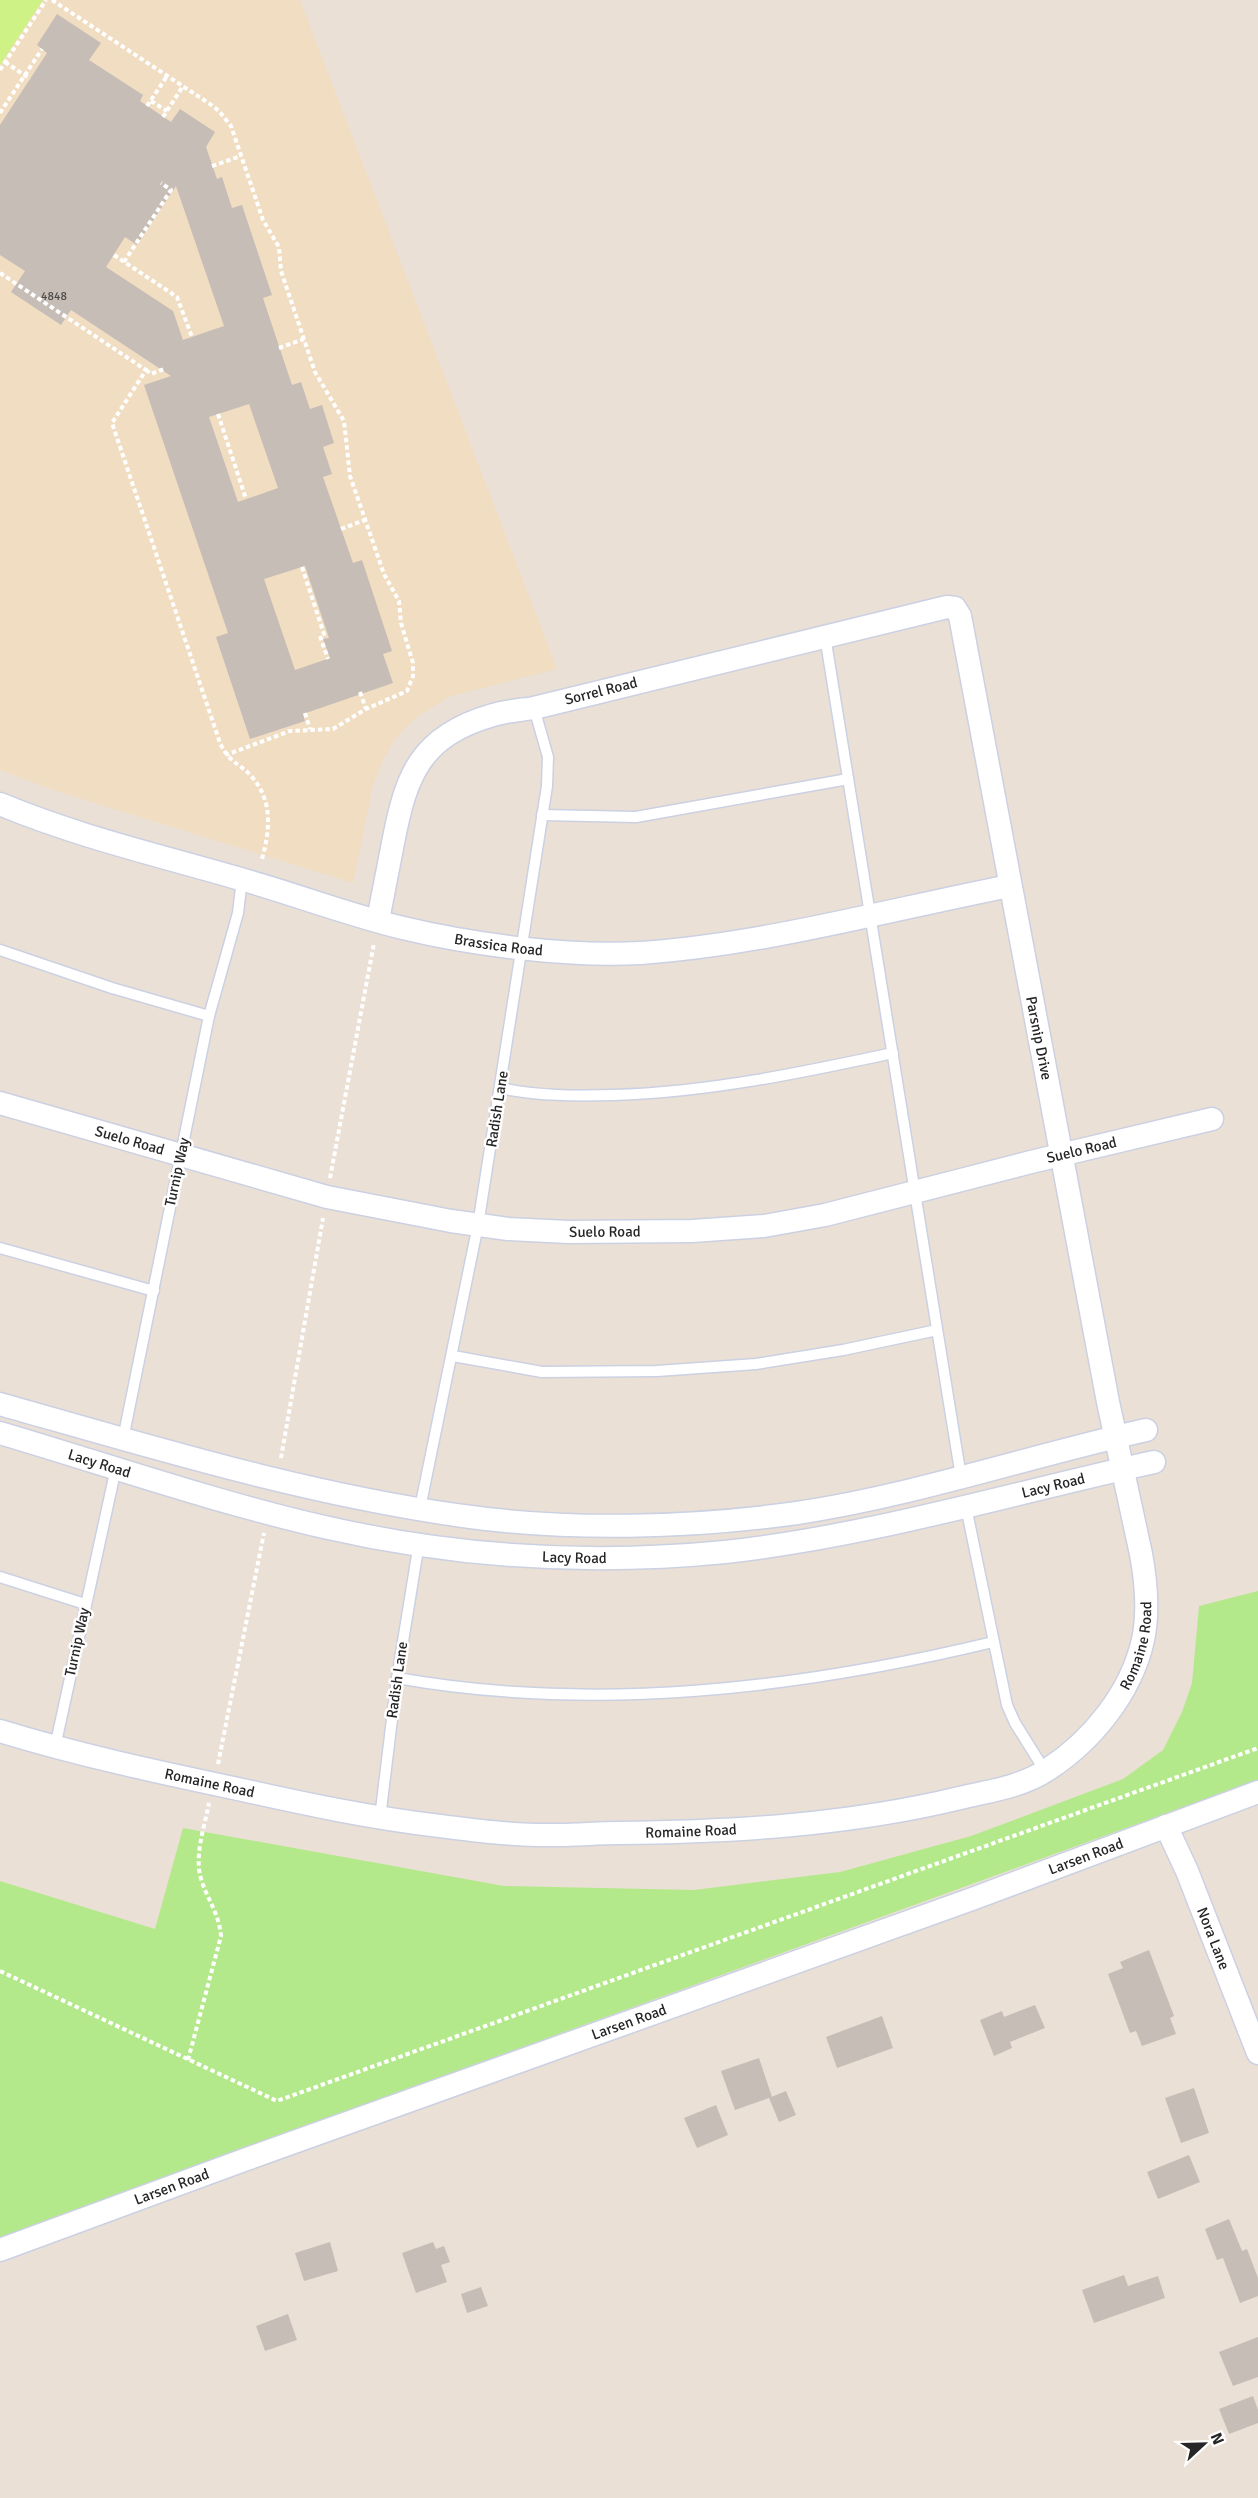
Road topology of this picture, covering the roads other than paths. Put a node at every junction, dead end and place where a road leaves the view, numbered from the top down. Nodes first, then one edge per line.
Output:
1 (955, 608) joint
2 (825, 636) junction
3 (534, 708) junction
4 (848, 779) junction
5 (0, 804) edge
6 (542, 815) junction
7 (242, 879) junction
8 (1010, 886) junction
9 (870, 915) junction
10 (378, 920) junction
11 (523, 947) junction
12 (0, 950) edge
13 (208, 1016) junction
14 (892, 1053) junction
15 (500, 1088) junction
16 (0, 1103) edge
17 (1212, 1119) dead end
18 (181, 1155) junction
19 (1062, 1155) junction
20 (915, 1194) junction
21 (478, 1225) junction
22 (0, 1248) edge
23 (154, 1291) junction
24 (937, 1330) junction
25 (453, 1356) junction
26 (0, 1404) edge
27 (1146, 1430) dead end
28 (0, 1433) edge
29 (1116, 1438) junction
30 (123, 1439) junction
31 (1154, 1462) dead end
32 (116, 1468) junction
33 (1123, 1468) junction
34 (961, 1478) junction
35 (420, 1508) junction
36 (966, 1508) junction
37 (419, 1543) junction
38 (0, 1577) edge
39 (85, 1604) junction
40 (993, 1642) junction
41 (397, 1678) junction
42 (0, 1731) edge
43 (54, 1747) junction
44 (1045, 1771) junction
45 (1258, 1792) edge
46 (380, 1818) junction
47 (1166, 1826) junction
48 (1258, 2052) edge
49 (0, 2250) edge

1 - 2 street, Sorrel Road
1 - 8 street, Parsnip Drive
2 - 3 street, Sorrel Road
2 - 4 lane
3 - 6 lane, Radish Lane
3 - 10 street, Sorrel Road
4 - 6 lane
4 - 9 lane
5 - 7 street, Brassica Road
6 - 11 lane, Radish Lane
7 - 10 street, Brassica Road
7 - 13 lane, Turnip Way
8 - 9 street, Brassica Road
8 - 19 street, Parsnip Drive
9 - 11 street, Brassica Road
9 - 14 lane
10 - 11 street, Brassica Road
11 - 15 lane, Radish Lane
12 - 13 lane
13 - 18 lane, Turnip Way
14 - 15 lane
14 - 20 lane
15 - 21 lane, Radish Lane
16 - 18 street, Suelo Road
17 - 19 street, Suelo Road
18 - 21 street, Suelo Road
18 - 23 lane, Turnip Way
19 - 20 street, Suelo Road
19 - 29 street, Parsnip Drive
20 - 21 street, Suelo Road
20 - 24 lane
21 - 25 lane, Radish Lane
22 - 23 lane
23 - 30 lane, Turnip Way
24 - 25 lane
24 - 34 lane
25 - 35 lane, Radish Lane
26 - 30 street, Lacy Road
27 - 29 street, Lacy Road
28 - 32 street, Lacy Road
29 - 33 street, Parsnip Drive
29 - 34 street, Lacy Road
30 - 35 street, Lacy Road
31 - 33 street, Lacy Road
32 - 37 street, Lacy Road
32 - 39 lane, Turnip Way
33 - 36 street, Lacy Road
33 - 44 street, Romaine Road
34 - 35 street, Lacy Road
36 - 37 street, Lacy Road
36 - 40 lane
37 - 41 lane, Radish Lane
38 - 39 lane
39 - 43 lane, Turnip Way
40 - 41 lane
40 - 44 lane
41 - 46 lane, Radish Lane
42 - 43 street, Romaine Road
43 - 46 street, Romaine Road
44 - 46 street, Romaine Road
45 - 47 street, Larsen Road
47 - 48 street, Nora Lane
47 - 49 street, Larsen Road

